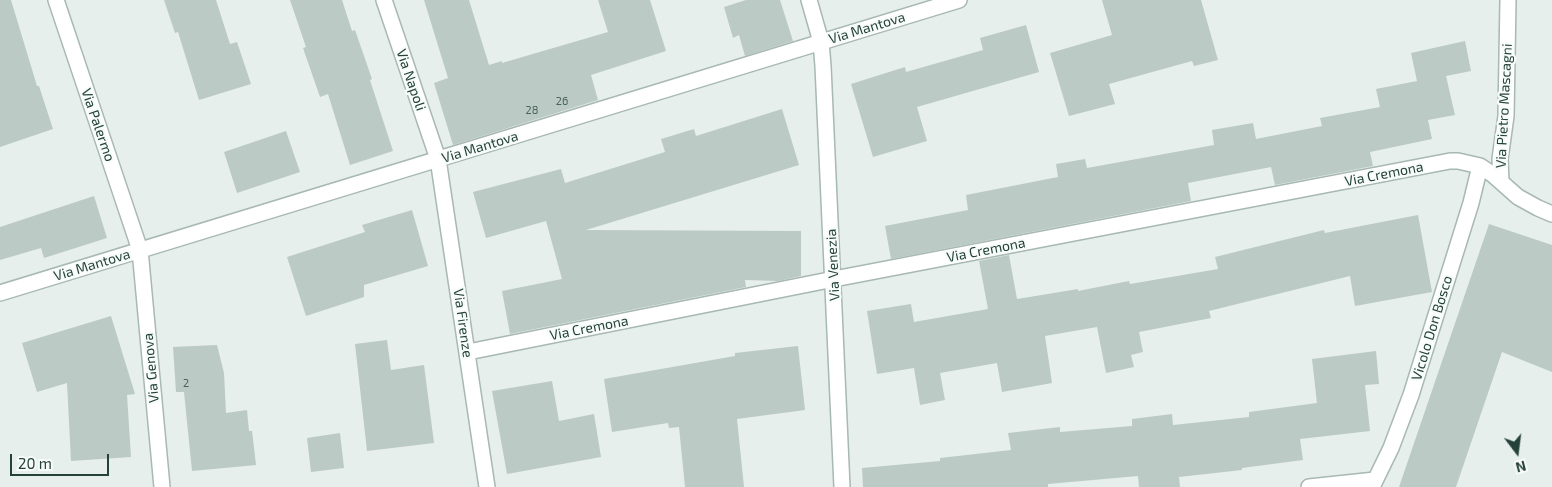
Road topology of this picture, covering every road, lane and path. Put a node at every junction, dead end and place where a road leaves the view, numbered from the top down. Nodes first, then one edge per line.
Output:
1 (56, 0) edge
2 (384, 0) edge
3 (809, 0) edge
4 (959, 0) edge
5 (1508, 0) edge
6 (821, 42) junction
7 (438, 159) junction
8 (1480, 166) junction
9 (1501, 182) junction
10 (1552, 214) edge
11 (140, 250) junction
12 (834, 279) junction
13 (0, 293) edge
14 (468, 352) junction
15 (1374, 483) edge
16 (162, 487) edge
17 (487, 487) edge
18 (842, 487) edge
19 (1309, 487) edge

1 - 11 street, Via Palermo
2 - 7 street, Via Napoli
3 - 6 street, Via Venezia
4 - 6 street, Via Mantova
5 - 9 street, Via Pietro Mascagni
6 - 7 street, Via Mantova
6 - 12 street, Via Venezia
7 - 11 street, Via Mantova
7 - 14 street, Via Firenze
8 - 9 street, Via Cremona
8 - 12 street, Via Cremona
8 - 15 street, Vicolo Don Bosco
9 - 10 street, Via Cremona
11 - 13 street, Via Mantova
11 - 16 street, Via Genova
12 - 14 street, Via Cremona
12 - 18 street, Via Venezia
14 - 17 street, Via Firenze
15 - 19 street

